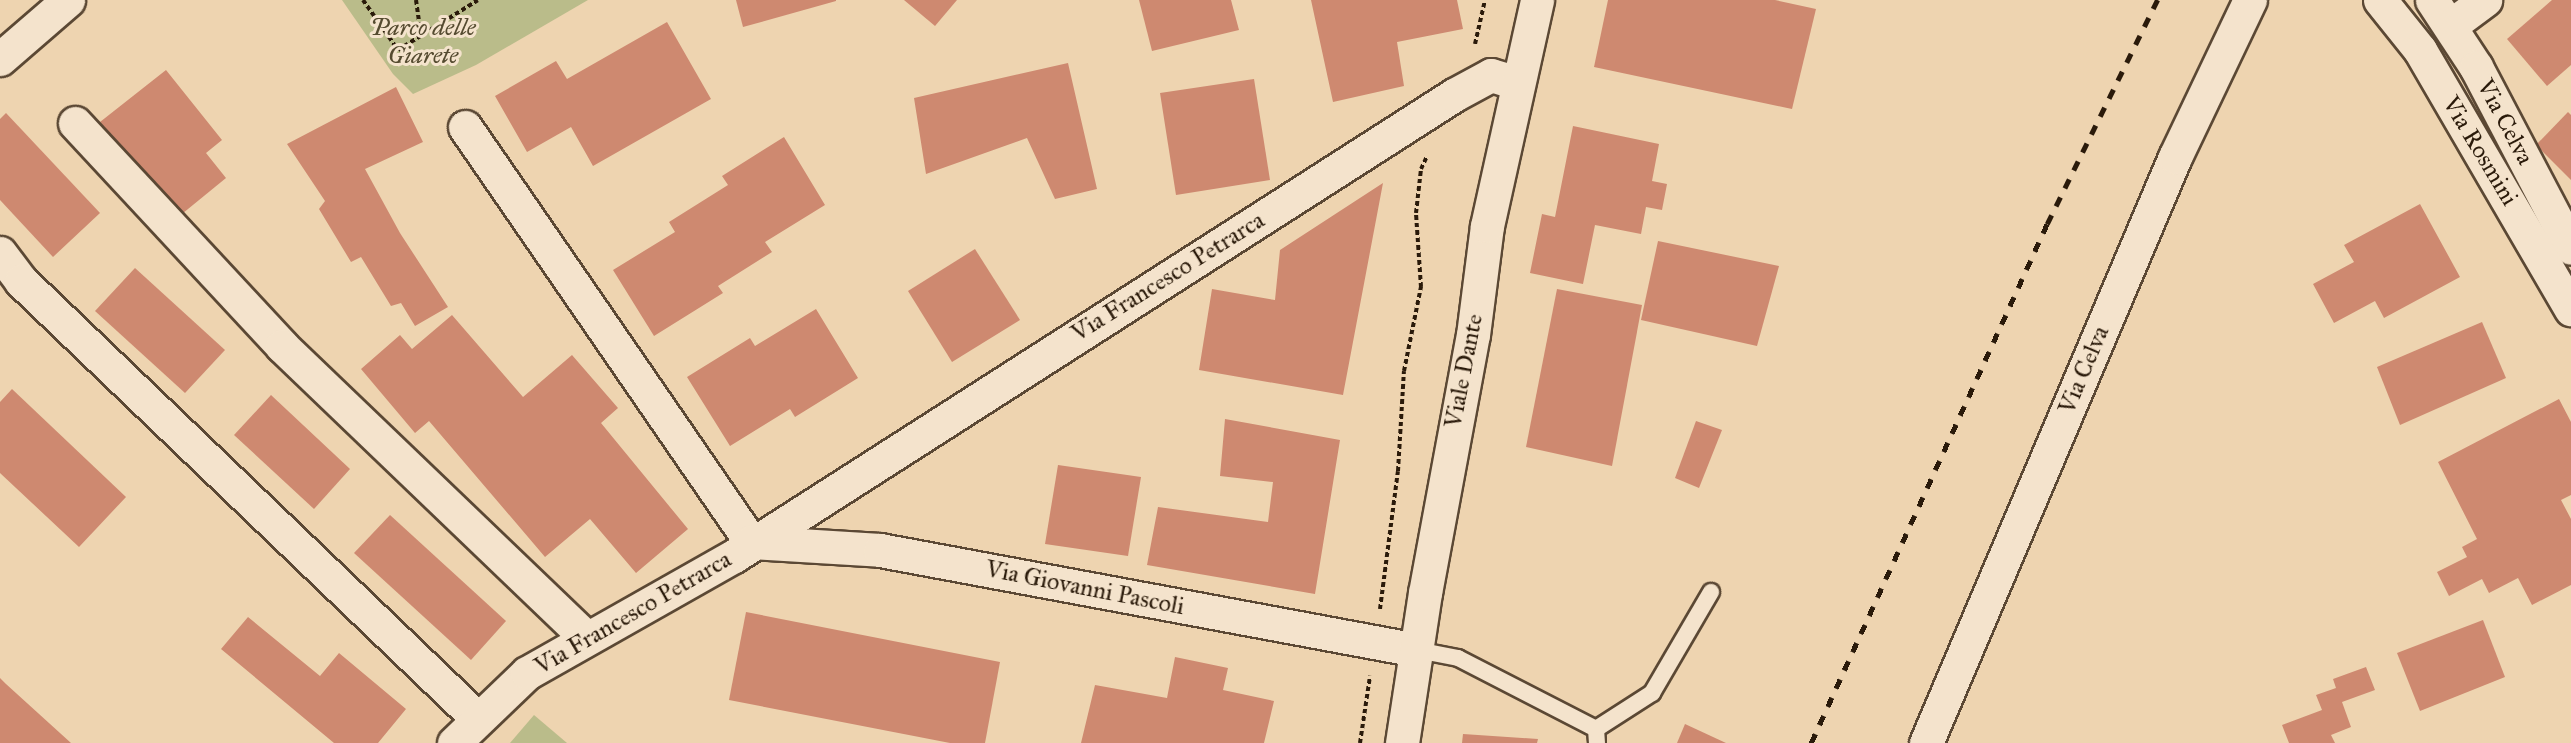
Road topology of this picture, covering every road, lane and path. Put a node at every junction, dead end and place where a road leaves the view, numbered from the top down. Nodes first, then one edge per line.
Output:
1 (68, 0) edge
2 (363, 0) edge
3 (416, 0) edge
4 (478, 0) edge
5 (1485, 0) edge
6 (1537, 0) edge
7 (2250, 0) edge
8 (2380, 0) edge
9 (2485, 0) edge
10 (2441, 13) edge
11 (421, 36) junction
12 (1470, 54) dead end
13 (0, 59) edge
14 (1517, 83) junction
15 (75, 123) dead end
16 (465, 127) dead end
17 (1430, 149) dead end
18 (2571, 248) edge
19 (0, 253) edge
20 (2571, 309) edge
21 (823, 496) junction
22 (751, 542) junction
23 (826, 547) junction
24 (1711, 592) dead end
25 (1378, 619) dead end
26 (587, 638) junction
27 (1417, 650) junction
28 (1371, 669) dead end
29 (477, 719) junction
30 (1597, 736) edge
31 (454, 743) edge
32 (1360, 743) edge
33 (1402, 743) edge
34 (1926, 743) edge

1 - 13 street
2 - 11 path
3 - 11 path
4 - 11 path
5 - 12 path
6 - 14 street, Viale Dante
7 - 34 street, Via Celva
8 - 20 street, Via Rosmini
9 - 10 street
10 - 18 street, Via Celva
14 - 21 street, Via Francesco Petrarca
14 - 27 street, Viale Dante
15 - 26 street
16 - 22 street
17 - 25 path
19 - 29 street
21 - 22 street, Via Francesco Petrarca
21 - 23 street
22 - 23 street, Via Giovanni Pascoli
22 - 26 street, Via Francesco Petrarca
23 - 27 street, Via Giovanni Pascoli
24 - 30 lane
26 - 29 street, Via Francesco Petrarca
27 - 30 lane
27 - 33 street, Viale Dante
28 - 32 path
29 - 31 street, Via Francesco Petrarca

